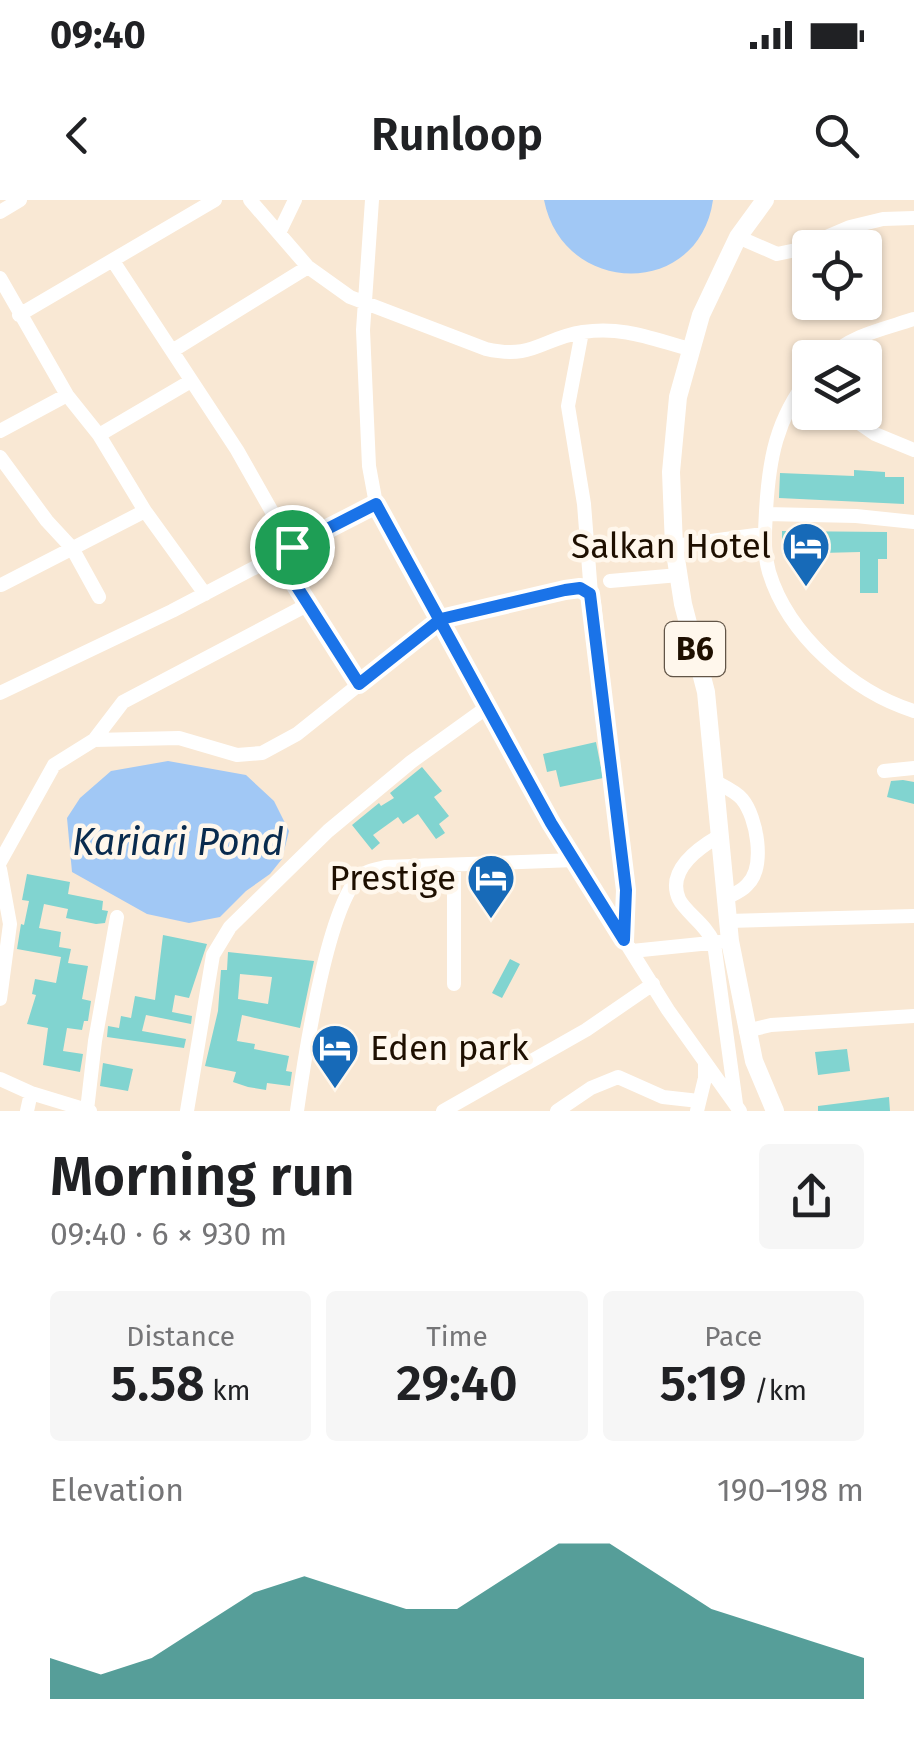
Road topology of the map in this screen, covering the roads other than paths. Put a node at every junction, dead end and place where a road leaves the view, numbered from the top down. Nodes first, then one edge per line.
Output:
1 (20, 200) edge
2 (215, 200) edge
3 (250, 200) edge
4 (296, 200) edge
5 (372, 200) edge
6 (765, 200) edge
7 (0, 212) edge
8 (914, 218) edge
9 (279, 233) junction
10 (738, 237) junction
11 (112, 262) junction
12 (308, 267) junction
13 (0, 278) edge
14 (366, 304) junction
15 (19, 314) junction
16 (914, 319) edge
17 (582, 332) junction
18 (855, 340) edge
19 (690, 349) junction
20 (172, 352) junction
21 (192, 381) junction
22 (68, 395) junction
23 (792, 403) edge
24 (869, 430) edge
25 (0, 432) edge
26 (99, 436) junction
27 (914, 450) edge
28 (0, 457) edge
29 (376, 504) junction
30 (145, 511) junction
31 (766, 514) junction
32 (914, 522) edge
33 (763, 534) junction
34 (674, 546) junction
35 (292, 547) junction
36 (72, 548) junction
37 (278, 557) junction
38 (679, 575) junction
39 (610, 581) dead end
40 (2, 585) edge
41 (205, 594) junction
42 (590, 594) junction
43 (99, 598) dead end
44 (307, 604) junction
45 (441, 619) junction
46 (359, 684) junction
47 (0, 693) edge
48 (486, 708) junction
49 (914, 711) edge
50 (94, 740) junction
51 (914, 768) edge
52 (884, 771) dead end
53 (714, 781) junction
54 (719, 836) junction
55 (575, 860) junction
56 (0, 865) edge
57 (454, 866) junction
58 (726, 898) junction
59 (914, 916) edge
60 (117, 917) dead end
61 (728, 920) junction
62 (722, 942) junction
63 (628, 945) junction
64 (454, 984) dead end
65 (653, 984) junction
66 (0, 1000) edge
67 (914, 1016) edge
68 (746, 1031) junction
69 (705, 1064) junction
70 (0, 1079) edge
71 (31, 1093) junction
72 (698, 1106) edge
73 (738, 1108) edge
74 (89, 1110) edge
75 (28, 1111) edge
76 (187, 1111) edge
77 (297, 1111) edge
78 (444, 1111) edge
79 (557, 1111) edge
80 (774, 1111) edge

1 - 7 street
2 - 11 street
3 - 9 street
4 - 9 street
5 - 14 street
6 - 10 main road, B6
8 - 10 street
9 - 12 street
10 - 19 main road, B6
11 - 15 street
11 - 20 street
12 - 14 street
12 - 20 street
13 - 15 street
14 - 17 street
14 - 29 street
15 - 22 street
16 - 18 street
17 - 19 street
17 - 42 street
19 - 34 main road, B6
20 - 21 street
21 - 26 street
21 - 35 street
22 - 25 street
22 - 26 street
23 - 31 street
24 - 27 street
26 - 30 street
28 - 36 street
29 - 35 street
29 - 45 street
30 - 36 street
30 - 41 street
31 - 32 street
31 - 33 street
33 - 34 street
33 - 49 street
34 - 38 main road, B6
35 - 37 street
36 - 40 street
36 - 43 street
37 - 41 street
37 - 44 street
38 - 39 street
38 - 53 main road, B6
41 - 47 street
42 - 45 street
42 - 63 street
44 - 46 street
44 - 50 street
45 - 46 street
45 - 48 street
46 - 50 street
48 - 55 street
48 - 76 street
50 - 56 street
51 - 52 street
53 - 54 main road, B6
53 - 58 street
54 - 58 main road, B6
54 - 62 street
55 - 57 street
55 - 63 street
56 - 66 street
57 - 64 street
57 - 77 street
58 - 61 main road, B6
59 - 61 street
60 - 74 street
61 - 62 main road, B6
62 - 63 street
62 - 68 main road, B6
62 - 73 street
63 - 65 street
65 - 69 street
65 - 78 street
67 - 68 street
68 - 80 main road, B6
69 - 72 street
69 - 73 street
70 - 71 street
71 - 74 street
71 - 75 street
72 - 79 street

